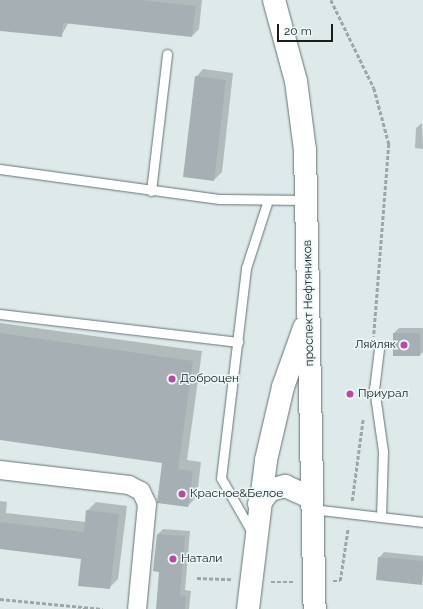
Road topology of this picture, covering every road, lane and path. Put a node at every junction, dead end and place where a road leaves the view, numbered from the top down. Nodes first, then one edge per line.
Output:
1 (274, 0) edge
2 (331, 0) edge
3 (167, 54) dead end
4 (0, 169) edge
5 (151, 191) junction
6 (308, 200) junction
7 (267, 203) junction
8 (0, 314) edge
9 (308, 316) junction
10 (373, 338) dead end
11 (238, 342) junction
12 (379, 349) dead end
13 (364, 409) dead end
14 (0, 470) edge
15 (312, 503) junction
16 (259, 504) junction
17 (351, 512) junction
18 (381, 517) junction
19 (423, 522) edge
20 (255, 537) junction
21 (197, 578) dead end
22 (250, 580) junction
23 (314, 582) junction
24 (0, 599) edge
25 (103, 609) edge
26 (137, 609) edge
27 (248, 609) edge
28 (315, 609) edge

1 - 6 main road, проспект Нефтяников
2 - 10 path
3 - 5 lane
4 - 5 lane
5 - 7 lane
6 - 7 lane
6 - 9 main road, проспект Нефтяников
7 - 11 lane
8 - 11 lane
9 - 15 main road, проспект Нефтяников
9 - 16 main road
11 - 20 lane
12 - 18 lane
13 - 17 path
14 - 26 street
15 - 16 main road
15 - 17 lane
15 - 23 main road, проспект Нефтяников
16 - 20 main road
17 - 18 lane
17 - 23 path
18 - 19 lane
20 - 22 main road
21 - 22 path
22 - 23 path
22 - 27 main road
23 - 28 main road, проспект Нефтяников
24 - 25 path

